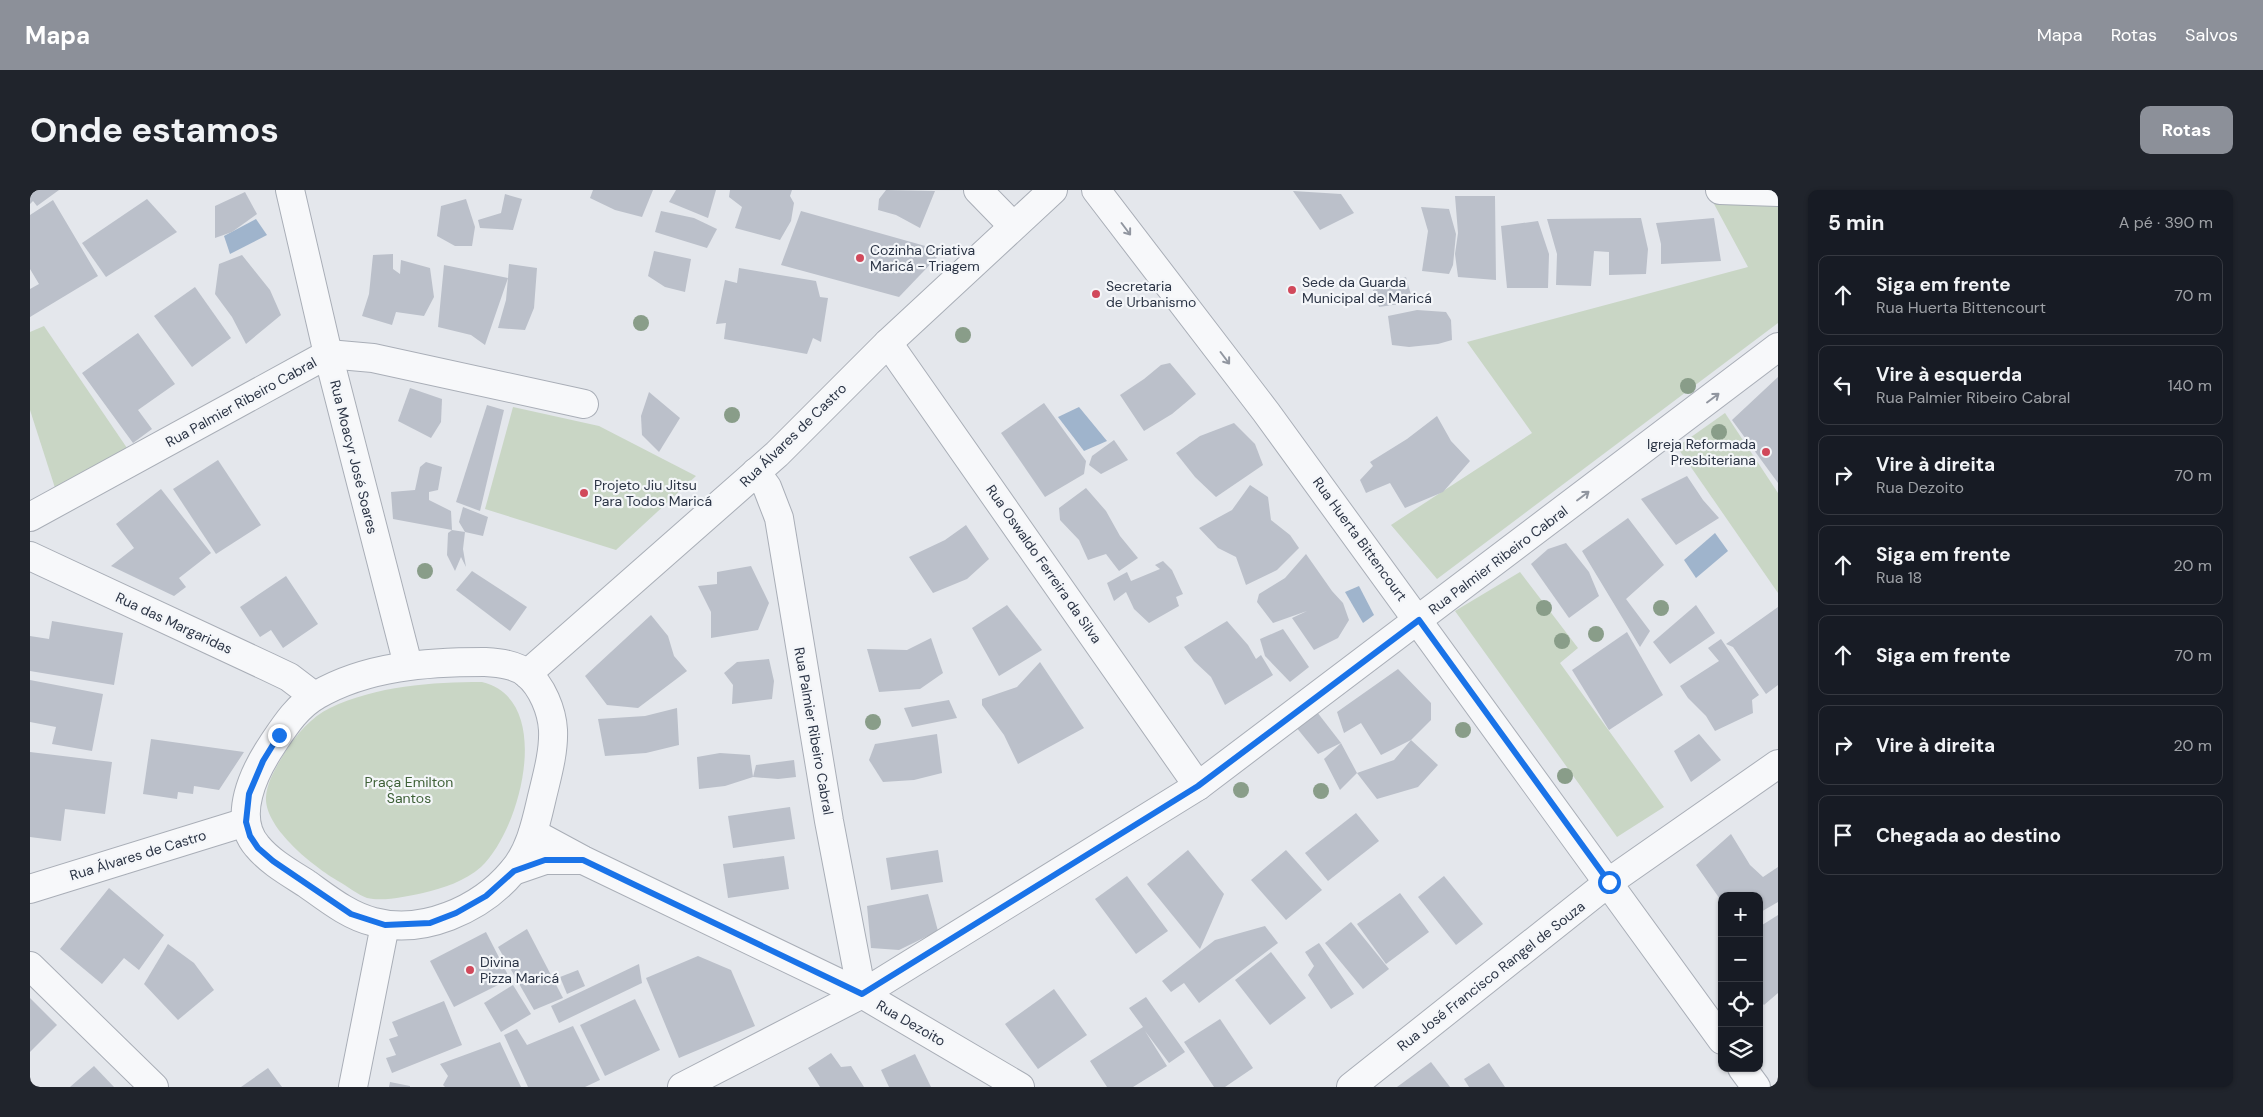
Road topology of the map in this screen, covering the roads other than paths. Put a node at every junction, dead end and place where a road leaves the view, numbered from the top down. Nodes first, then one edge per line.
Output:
1 (290, 190) edge
2 (978, 190) edge
3 (1053, 190) edge
4 (1096, 190) edge
5 (1720, 190) edge
6 (1778, 192) edge
7 (1013, 226) junction
8 (888, 343) junction
9 (1778, 347) edge
10 (328, 354) junction
11 (584, 404) dead end
12 (756, 472) junction
13 (30, 517) edge
14 (30, 556) edge
15 (1419, 620) junction
16 (408, 665) junction
17 (527, 674) junction
18 (314, 696) junction
19 (1778, 764) edge
20 (1198, 786) junction
21 (246, 822) junction
22 (534, 833) junction
23 (583, 860) junction
24 (514, 871) junction
25 (1609, 882) junction
26 (30, 888) edge
27 (385, 925) junction
28 (30, 966) edge
29 (862, 994) junction
30 (1718, 1034) edge
31 (1745, 1072) edge
32 (154, 1087) edge
33 (353, 1087) edge
34 (682, 1087) edge
35 (1020, 1087) edge
36 (1352, 1087) edge
37 (1756, 1087) edge

1 - 10 street, Rua Moacyr José Soares
2 - 7 street
3 - 7 street, Rua Álvares de Castro
4 -> 15 street, Rua Huerta Bittencourt
5 - 6 street
7 - 8 street, Rua Álvares de Castro
8 - 12 street, Rua Álvares de Castro
8 - 20 street, Rua Oswaldo Ferreira da Silva
15 -> 9 street, Rua Palmier Ribeiro Cabral
10 - 11 street, Rua Palmier Ribeiro Cabral
10 - 13 street, Rua Palmier Ribeiro Cabral
10 - 16 street, Rua Moacyr José Soares
12 - 17 street, Rua Álvares de Castro
12 - 29 street, Rua Palmier Ribeiro Cabral
14 - 18 street, Rua das Margaridas
15 - 20 street, Rua Palmier Ribeiro Cabral
15 - 25 street, Rua Huerta Bittencourt
16 - 17 street
16 - 18 street
17 - 22 street
18 - 21 street
19 - 25 street, Rua José Francisco Rangel de Souza
20 - 29 street, Rua Palmier Ribeiro Cabral
21 - 26 street, Rua Álvares de Castro
21 - 27 street
22 - 23 street, Rua Dezoito
22 - 24 street
23 - 24 street
23 - 29 street, Rua Dezoito
24 - 27 street
25 - 30 street, Rua Huerta Bittencourt
25 - 36 street, Rua José Francisco Rangel de Souza
27 - 33 street
28 - 32 street
29 - 34 street, Rua Palmier Ribeiro Cabral
29 - 35 street, Rua Dezoito
31 - 37 street

